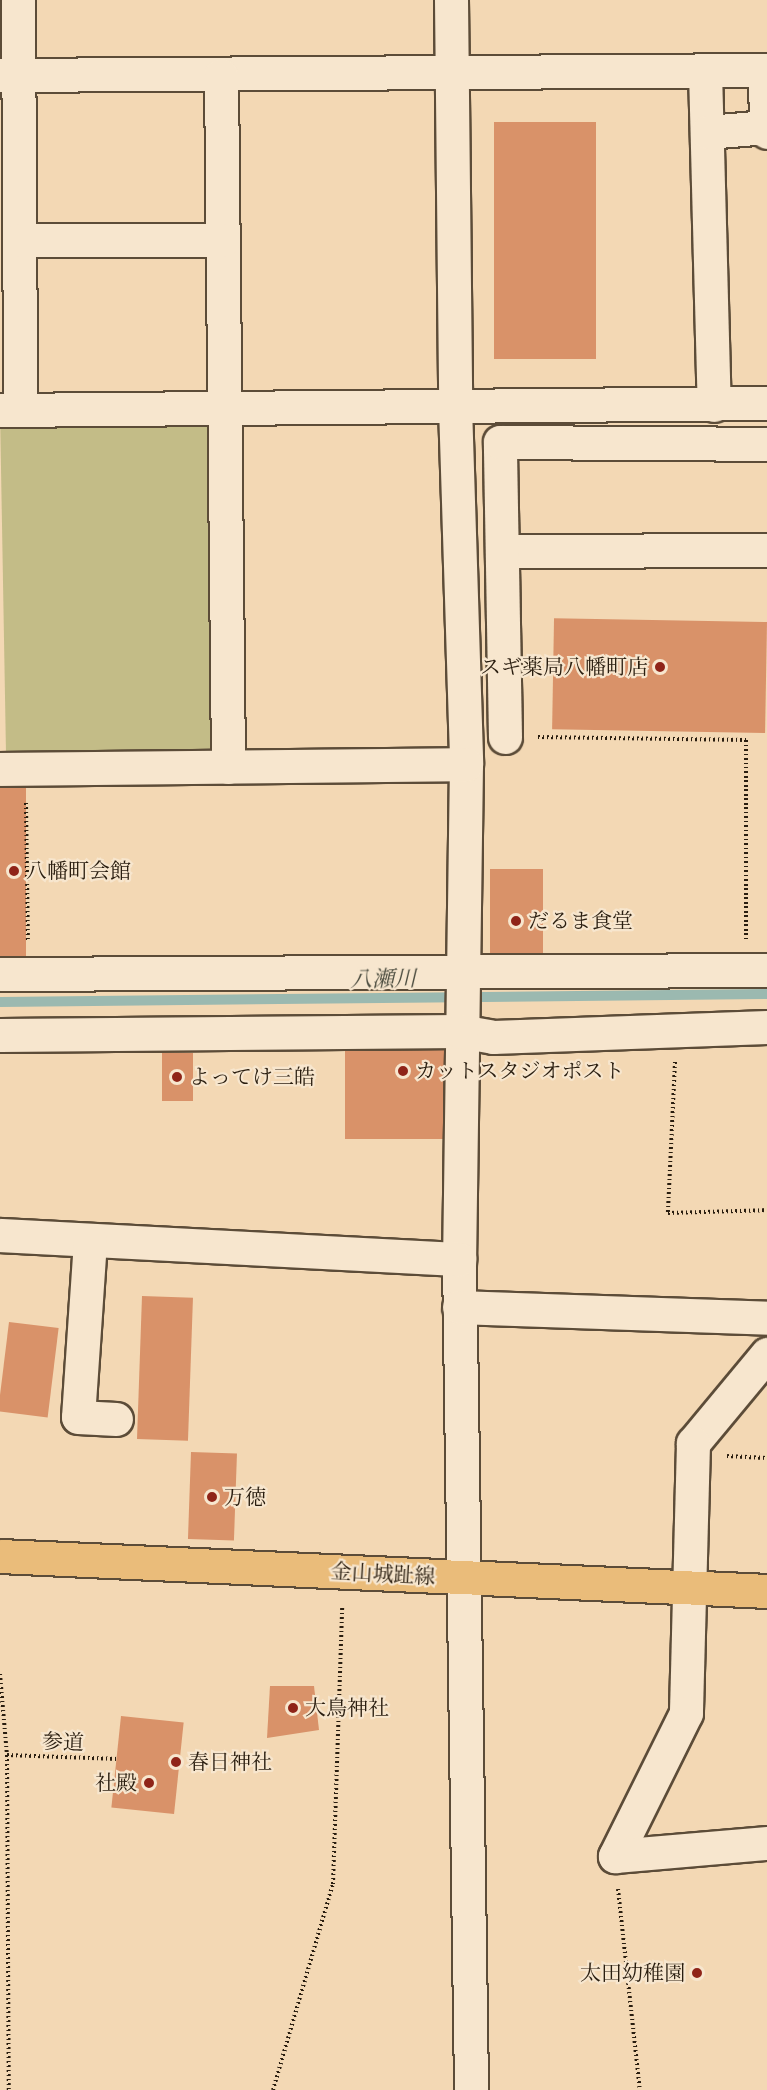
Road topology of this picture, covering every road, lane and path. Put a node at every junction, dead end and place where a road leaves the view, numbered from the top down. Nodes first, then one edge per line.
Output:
1 (18, 0) edge
2 (451, 0) edge
3 (766, 70) edge
4 (705, 71) junction
5 (451, 74) junction
6 (9, 75) edge
7 (221, 75) junction
8 (767, 127) edge
9 (707, 132) junction
10 (767, 132) edge
11 (223, 240) junction
12 (13, 244) edge
13 (767, 403) edge
14 (714, 405) junction
15 (455, 406) junction
16 (224, 408) junction
17 (10, 410) edge
18 (767, 444) edge
19 (767, 550) edge
20 (502, 551) junction
21 (503, 636) junction
22 (462, 639) junction
23 (505, 737) joint
24 (466, 764) junction
25 (228, 767) junction
26 (13, 769) edge
27 (756, 971) edge
28 (461, 973) junction
29 (14, 974) edge
30 (767, 1027) edge
31 (677, 1028) junction
32 (460, 1031) junction
33 (0, 1035) edge
34 (767, 1210) edge
35 (0, 1235) edge
36 (90, 1241) junction
37 (459, 1259) junction
38 (459, 1307) junction
39 (767, 1318) edge
40 (767, 1354) edge
41 (116, 1419) dead end
42 (693, 1454) junction
43 (767, 1458) edge
44 (0, 1556) edge
45 (344, 1572) junction
46 (464, 1578) junction
47 (691, 1588) junction
48 (767, 1591) edge
49 (0, 1674) edge
50 (7, 1755) junction
51 (118, 1759) dead end
52 (767, 1843) edge
53 (615, 1856) junction
54 (9, 2090) edge
55 (273, 2090) edge
56 (471, 2090) edge
57 (640, 2090) edge

1 - 6 street
2 - 5 street
3 - 4 street
3 - 8 street
4 - 5 street
4 - 9 street
5 - 7 street
5 - 15 street
6 - 7 street
6 - 12 street
7 - 11 street
8 - 9 street
8 - 10 street
9 - 14 street
11 - 12 street
11 - 16 street
12 - 17 street
13 - 14 street
14 - 15 street
15 - 16 street
15 - 22 street
16 - 17 street
16 - 25 street
18 - 20 street
19 - 20 street
20 - 21 street
21 - 22 street
21 - 23 street
22 - 24 street
23 - 27 path
24 - 25 street
24 - 28 street
25 - 26 street
26 - 29 path
27 - 28 street
28 - 29 street
28 - 32 street
30 - 31 street
31 - 32 street
31 - 34 path
32 - 33 street
32 - 37 street
35 - 36 street
36 - 37 street
36 - 41 street
37 - 38 street
38 - 39 street
38 - 46 street
40 - 42 street
42 - 43 path
42 - 47 street
44 - 45 main road, 金山城趾線
45 - 46 main road, 金山城趾線
45 - 55 path
46 - 47 main road, 金山城趾線
46 - 56 street
47 - 48 main road, 金山城趾線
47 - 53 street
49 - 50 path
50 - 51 path, 参道
50 - 54 path
52 - 53 street
53 - 57 path

